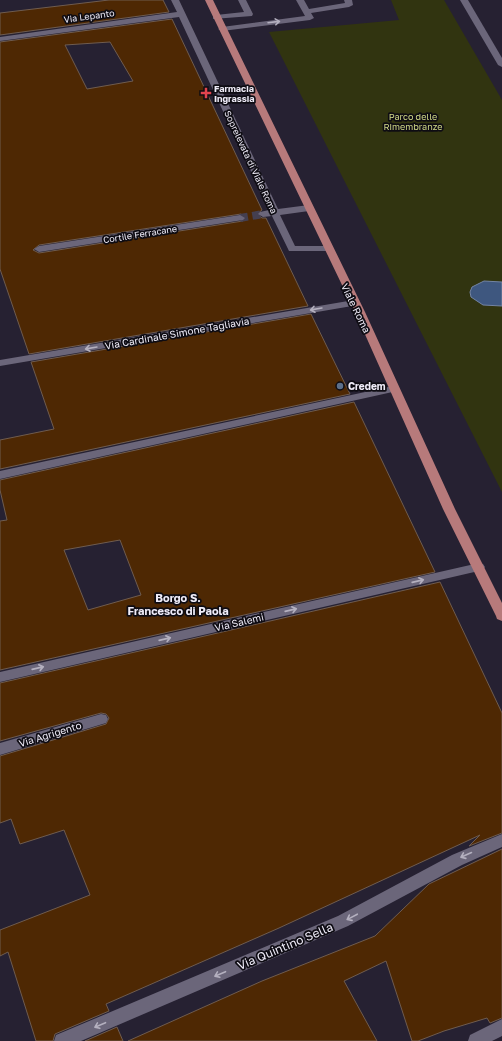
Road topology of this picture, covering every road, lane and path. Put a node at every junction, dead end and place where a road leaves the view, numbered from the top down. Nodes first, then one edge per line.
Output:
1 (175, 0) edge
2 (209, 0) edge
3 (242, 0) edge
4 (300, 0) edge
5 (348, 0) edge
6 (464, 0) edge
7 (307, 12) junction
8 (181, 14) junction
9 (249, 14) junction
10 (216, 17) junction
11 (254, 24) junction
12 (222, 28) junction
13 (0, 39) edge
14 (502, 65) edge
15 (309, 208) junction
16 (275, 213) junction
17 (263, 214) tunnel mouth
18 (240, 218) tunnel mouth
19 (39, 249) dead end
20 (328, 249) junction
21 (354, 302) junction
22 (0, 363) edge
23 (393, 389) junction
24 (0, 475) edge
25 (479, 568) junction
26 (502, 616) edge
27 (0, 677) edge
28 (101, 718) dead end
29 (0, 750) edge
30 (502, 840) edge
31 (502, 1027) edge
32 (62, 1041) edge
33 (476, 1041) edge

1 - 8 street, Soprelevata di Viale Roma
2 - 10 main road, Viale Roma
3 - 9 street
4 - 7 street
5 - 7 street
6 - 14 street
11 -> 7 street
8 - 13 street, Via Lepanto
8 - 16 street, Soprelevata di Viale Roma
9 - 10 street
9 - 11 street
10 - 12 main road, Viale Roma
11 - 12 street
12 - 15 main road, Viale Roma
15 - 16 street
15 - 20 main road, Viale Roma
16 - 17 street
16 - 20 street, Soprelevata di Viale Roma
18 - 19 street, Cortile Ferracane
20 - 21 main road, Viale Roma
21 -> 22 street, Via Cardinale Simone Tagliavia
21 - 23 main road, Viale Roma
23 - 24 street
23 - 25 main road, Viale Roma
25 - 26 main road, Viale Roma
27 -> 25 street, Via Salemi
28 - 29 street, Via Agrigento
30 -> 32 street, Via Quintino Sella
31 - 33 street

